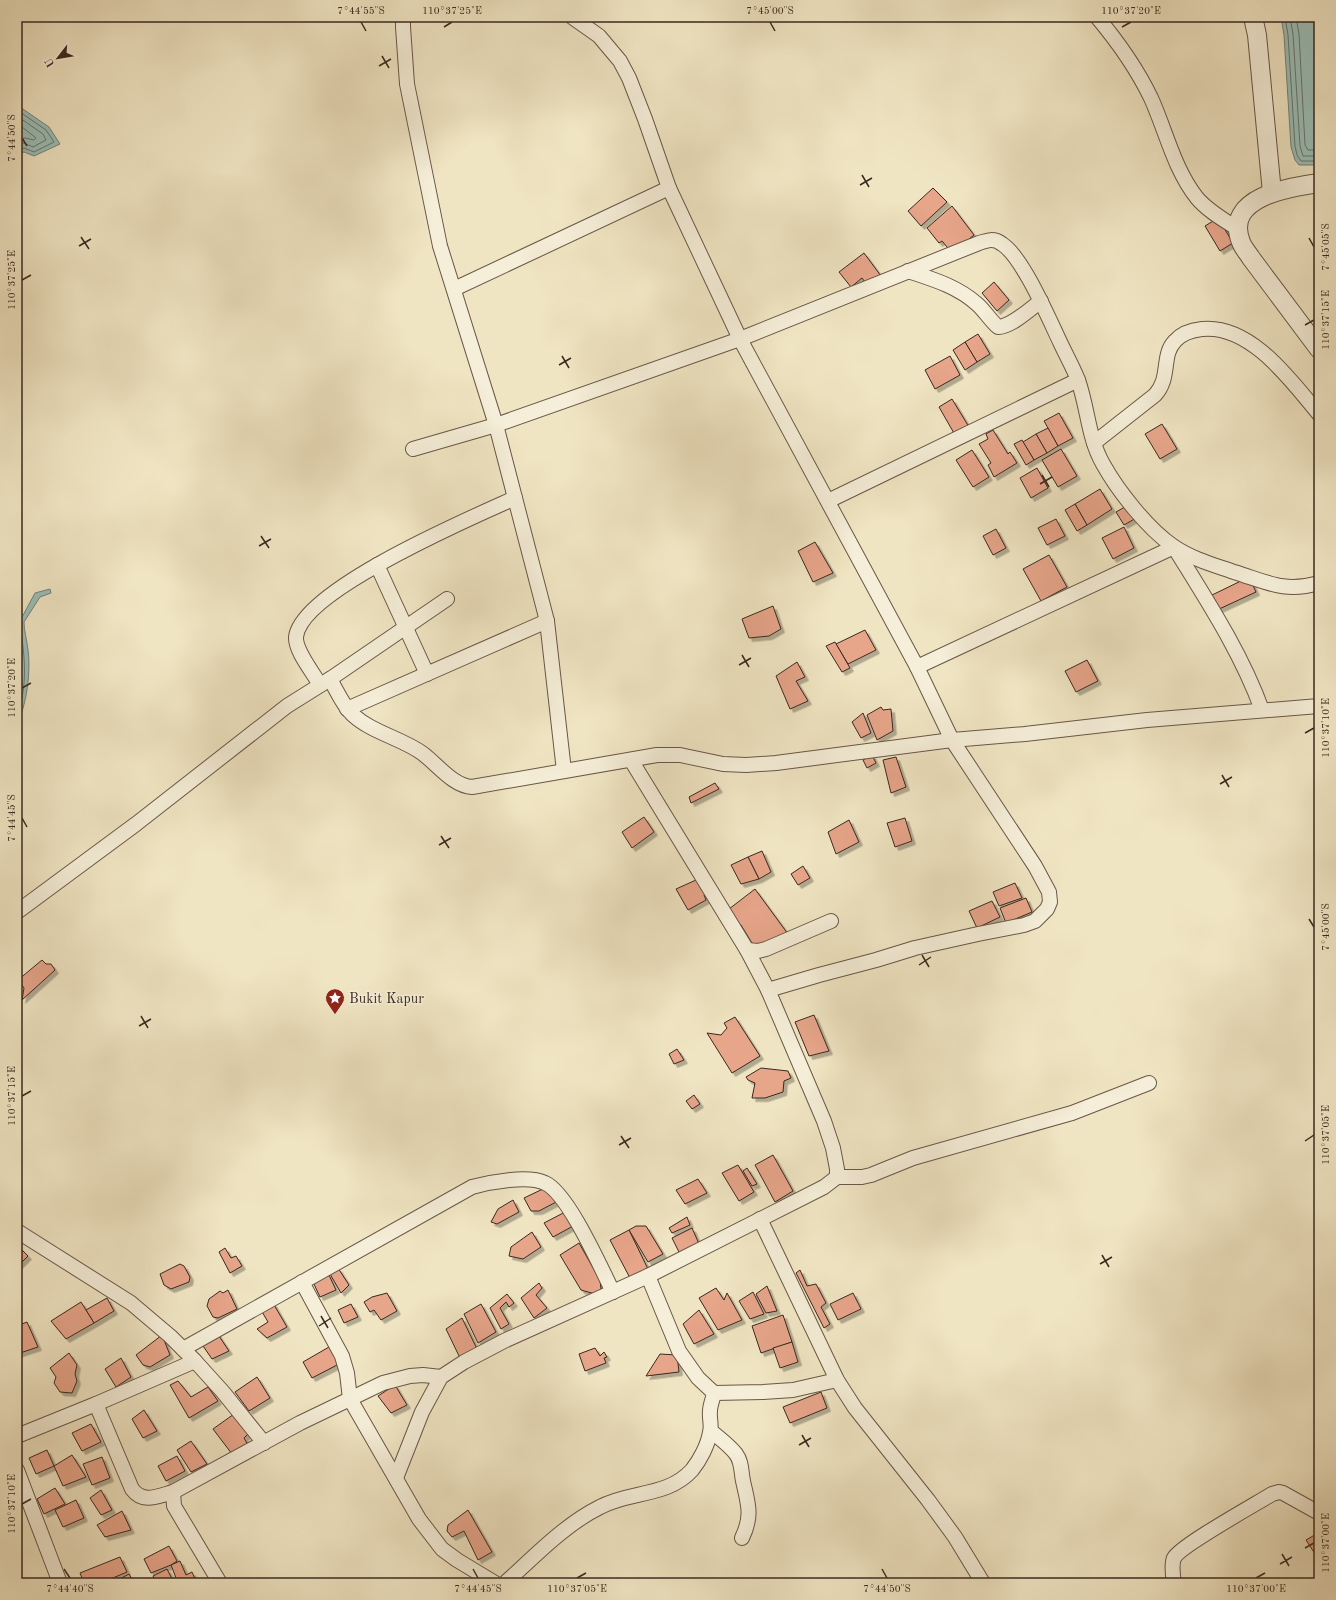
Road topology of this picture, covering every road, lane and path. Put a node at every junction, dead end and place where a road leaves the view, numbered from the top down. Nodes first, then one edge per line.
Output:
1 (403, 17) edge
2 (572, 17) edge
3 (1097, 17) edge
4 (1253, 17) edge
5 (1319, 183) edge
6 (669, 188) junction
7 (1272, 192) junction
8 (1238, 229) junction
9 (908, 271) junction
10 (454, 289) junction
11 (1041, 301) junction
12 (740, 339) junction
13 (1319, 349) edge
14 (1078, 380) junction
15 (1319, 414) edge
16 (496, 425) junction
17 (1094, 443) junction
18 (413, 449) dead end
19 (515, 498) junction
20 (828, 501) junction
21 (1174, 547) junction
22 (377, 565) junction
23 (1319, 583) edge
24 (447, 599) dead end
25 (547, 621) junction
26 (405, 627) junction
27 (917, 666) junction
28 (427, 674) junction
29 (325, 682) junction
30 (1319, 706) edge
31 (348, 709) junction
32 (1262, 710) junction
33 (952, 740) junction
34 (631, 760) junction
35 (564, 771) junction
36 (17, 912) edge
37 (831, 921) dead end
38 (747, 950) junction
39 (768, 990) junction
40 (1149, 1083) dead end
41 (837, 1177) junction
42 (760, 1219) junction
43 (17, 1231) edge
44 (648, 1276) junction
45 (302, 1282) junction
46 (613, 1292) junction
47 (183, 1349) junction
48 (195, 1361) junction
49 (441, 1377) junction
50 (837, 1380) junction
51 (714, 1393) junction
52 (350, 1399) junction
53 (96, 1404) junction
54 (711, 1431) junction
55 (17, 1436) edge
56 (264, 1442) junction
57 (17, 1470) edge
58 (396, 1478) junction
59 (173, 1492) junction
60 (1319, 1513) edge
61 (742, 1538) dead end
62 (60, 1583) edge
63 (220, 1583) edge
64 (496, 1583) edge
65 (505, 1583) edge
66 (983, 1583) edge
67 (1174, 1583) edge

1 - 10 street
2 - 6 street
3 - 8 street
4 - 7 street
5 - 7 street
6 - 10 street
6 - 12 street
7 - 8 street
8 - 13 street
9 - 11 street
9 - 11 street
9 - 12 street
10 - 16 street
11 - 14 street
12 - 16 street
12 - 20 street
14 - 17 street
14 - 20 street
15 - 17 street
16 - 18 street
16 - 19 street
17 - 21 street
19 - 22 street
19 - 25 street
20 - 27 street
21 - 23 street
21 - 27 street
21 - 32 street
22 - 26 street
22 - 29 street
24 - 26 street
25 - 28 street
25 - 35 street
26 - 28 street
26 - 29 street
27 - 33 street
28 - 31 street
29 - 31 street
29 - 36 street
30 - 32 street
31 - 35 street
32 - 33 street
33 - 34 street
33 - 39 street
34 - 35 street
34 - 38 street
37 - 38 street
38 - 39 street
39 - 41 street
40 - 41 street
41 - 42 street
42 - 44 street
42 - 50 street
43 - 47 street
44 - 46 street
44 - 51 street
45 - 46 street
45 - 47 street
45 - 52 street
46 - 49 street
47 - 48 street
48 - 53 street
48 - 56 street
49 - 52 street
49 - 58 street
50 - 51 street
50 - 66 street
51 - 54 street
52 - 56 street
52 - 58 street
53 - 55 street
53 - 59 street
54 - 61 street
54 - 65 street
56 - 59 street
57 - 62 street
58 - 64 street
59 - 63 street
60 - 67 street

